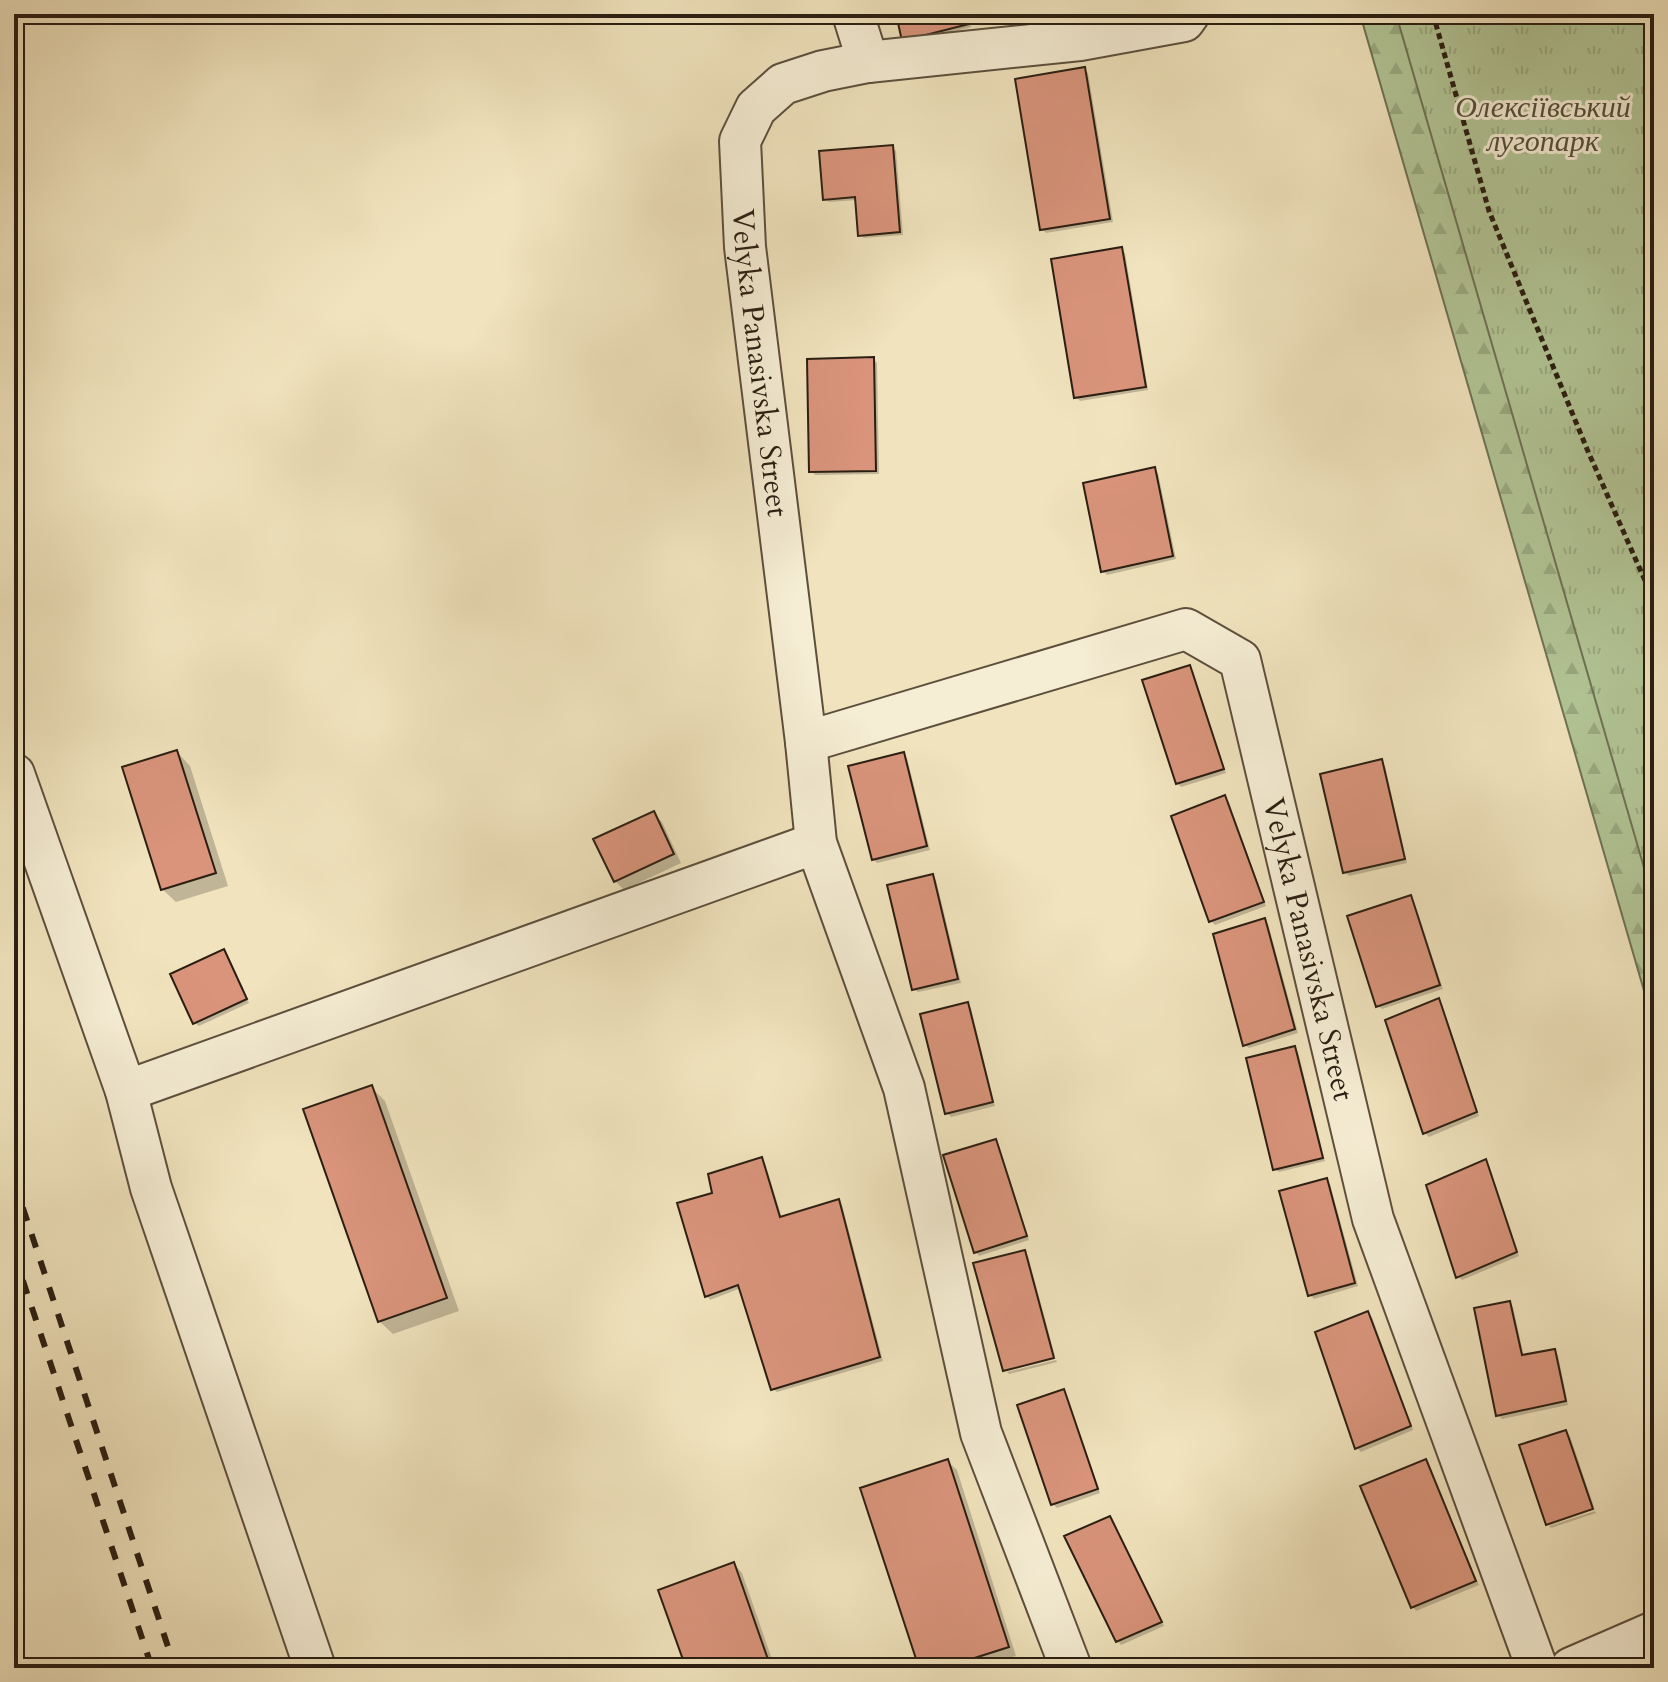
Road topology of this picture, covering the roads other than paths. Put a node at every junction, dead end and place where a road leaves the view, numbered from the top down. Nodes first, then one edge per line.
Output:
1 (853, 14) edge
2 (1189, 14) edge
3 (868, 62) junction
4 (806, 742) junction
5 (14, 774) edge
6 (816, 843) junction
7 (126, 1091) junction
8 (1654, 1632) edge
9 (315, 1668) edge
10 (1071, 1668) edge
11 (1537, 1668) edge
12 (1571, 1668) edge

1 - 3 street
2 - 3 street, Velyka Panasivska Street
3 - 4 street, Velyka Panasivska Street
4 - 6 street, Velyka Panasivska Street
4 - 11 street, Velyka Panasivska Street
5 - 7 street
6 - 7 street
6 - 10 street, Velyka Panasivska Street
7 - 9 street
8 - 12 street

